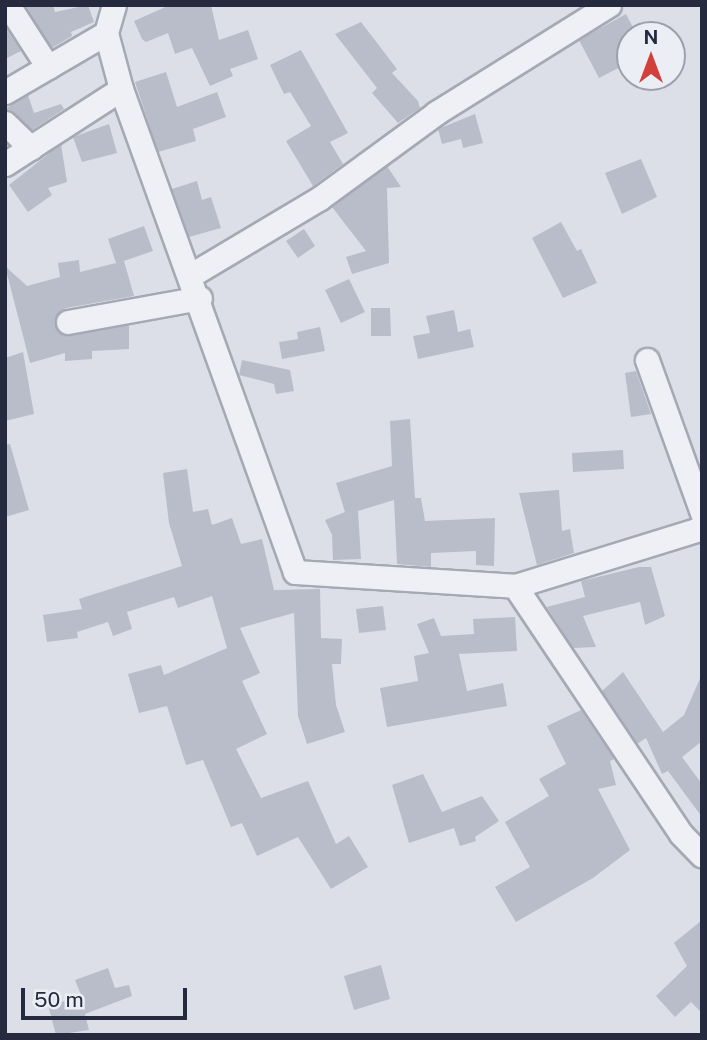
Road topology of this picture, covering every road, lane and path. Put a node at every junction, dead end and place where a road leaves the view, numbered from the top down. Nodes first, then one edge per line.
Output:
1 (8, 5) edge
2 (114, 5) edge
3 (609, 5) edge
4 (106, 33) junction
5 (48, 67) junction
6 (121, 89) junction
7 (5, 92) edge
8 (5, 122) edge
9 (30, 148) junction
10 (5, 164) edge
11 (191, 275) junction
12 (200, 298) junction
13 (68, 322) dead end
14 (648, 360) dead end
15 (702, 513) edge
16 (702, 528) edge
17 (515, 586) junction
18 (702, 856) edge

1 - 5 street
2 - 4 street
3 - 11 street
4 - 5 street
4 - 6 street
5 - 7 street
6 - 9 street
6 - 11 street
8 - 9 street
9 - 10 street
11 - 12 street
12 - 13 street
12 - 17 street
14 - 15 street
16 - 17 street
17 - 18 street

